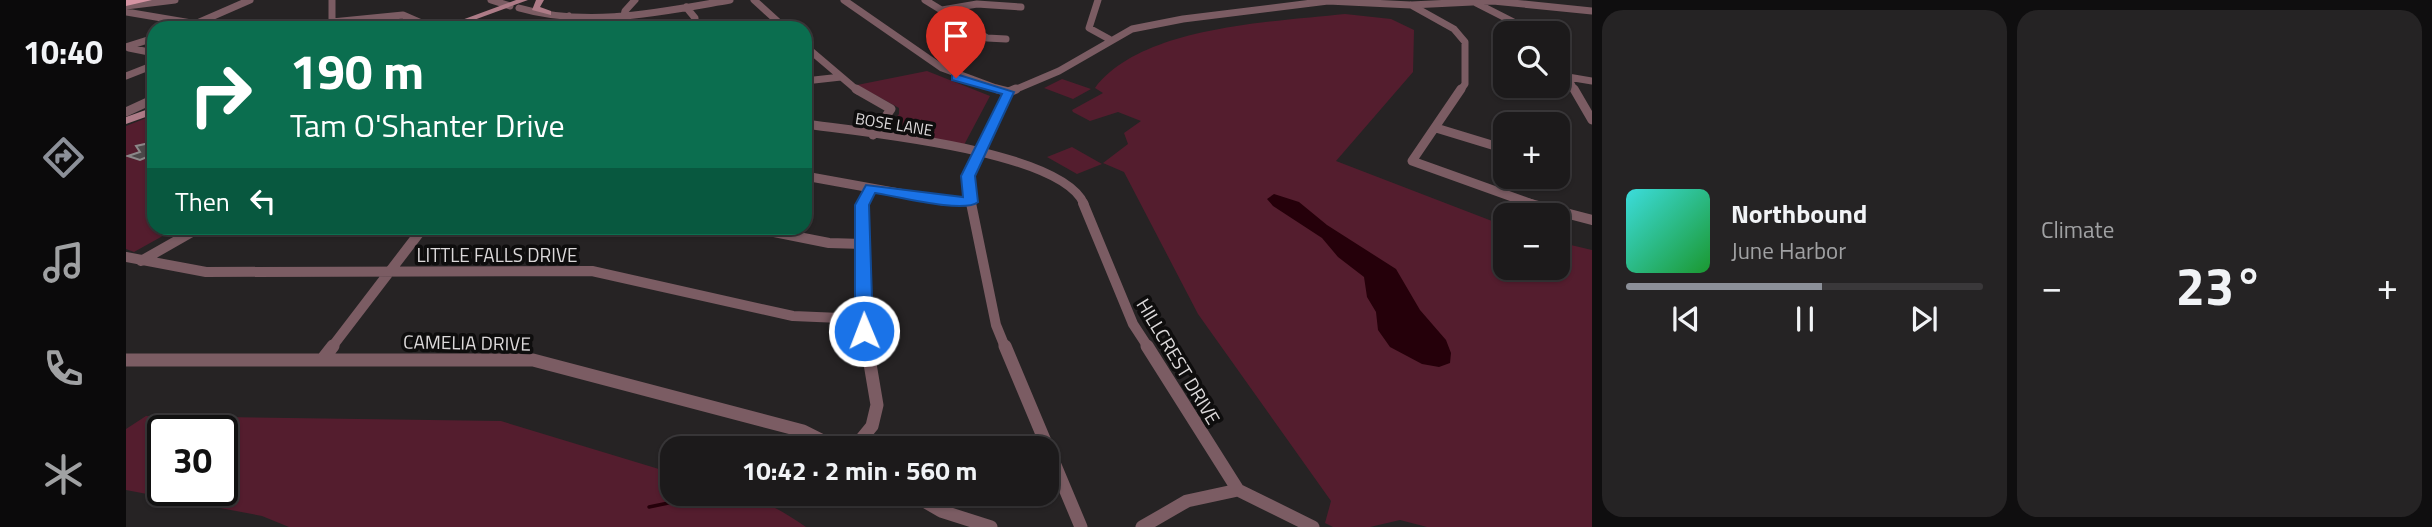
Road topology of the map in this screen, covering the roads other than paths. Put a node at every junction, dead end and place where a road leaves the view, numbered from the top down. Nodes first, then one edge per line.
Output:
1 (148, 0) edge
2 (175, 0) edge
3 (250, 0) edge
4 (332, 0) edge
5 (491, 0) edge
6 (538, 0) edge
7 (635, 0) edge
8 (690, 0) edge
9 (729, 0) edge
10 (754, 0) edge
11 (844, 0) edge
12 (925, 0) edge
13 (1098, 0) edge
14 (1260, 0) edge
15 (1471, 0) edge
16 (126, 4) edge
17 (518, 5) edge
18 (1411, 5) junction
19 (696, 6) junction
20 (1021, 6) edge
21 (686, 7) junction
22 (1277, 8) junction
23 (942, 10) junction
24 (1171, 11) dead end
25 (1592, 11) edge
26 (126, 12) edge
27 (548, 13) junction
28 (569, 16) junction
29 (624, 16) junction
30 (1183, 19) junction
31 (178, 21) edge
32 (202, 21) edge
33 (332, 21) edge
34 (342, 21) edge
35 (417, 21) edge
36 (467, 21) edge
37 (478, 21) edge
38 (562, 21) edge
39 (623, 21) edge
40 (695, 21) edge
41 (777, 21) edge
42 (1512, 21) edge
43 (1006, 39) dead end
44 (1109, 39) junction
45 (147, 40) edge
46 (126, 48) edge
47 (147, 52) edge
48 (812, 52) edge
49 (147, 68) edge
50 (126, 76) edge
51 (841, 77) junction
52 (1570, 77) edge
53 (812, 79) edge
54 (1570, 80) edge
55 (1592, 81) edge
56 (1009, 92) junction
57 (147, 105) edge
58 (126, 113) edge
59 (147, 113) edge
60 (1590, 115) edge
61 (126, 121) edge
62 (812, 125) edge
63 (1436, 128) junction
64 (873, 135) junction
65 (1493, 145) edge
66 (978, 153) junction
67 (812, 177) edge
68 (871, 188) junction
69 (971, 202) junction
70 (1592, 220) edge
71 (187, 235) edge
72 (417, 235) edge
73 (788, 235) edge
74 (863, 244) junction
75 (126, 257) edge
76 (141, 261) junction
77 (388, 272) junction
78 (864, 319) junction
79 (322, 360) junction
80 (130, 364) edge
81 (813, 436) edge
82 (863, 436) edge
83 (1238, 490) junction
84 (932, 506) edge
85 (991, 527) edge
86 (1081, 527) edge
87 (1142, 527) edge
88 (1313, 527) edge

1 - 16 main road
2 - 16 street
3 - 32 street
4 - 33 street
5 - 17 street
6 - 17 main road
6 - 27 main road
7 - 29 street
8 - 19 street
9 - 19 street
10 - 41 street
11 - 56 street
12 - 23 street
13 - 44 street
14 - 22 street
15 - 18 street
15 - 25 street
15 - 42 street
17 - 27 street
17 - 28 street
17 - 36 main road
17 - 37 main road
18 - 22 street
18 - 63 street
19 - 21 street
20 - 23 street
21 - 29 street
21 - 40 street
22 - 30 street
23 - 43 street
24 - 30 street
26 - 31 street
27 - 28 street
28 - 29 street
28 - 38 street
29 - 39 street
30 - 44 street
34 - 35 street
44 - 56 street
45 - 46 street
46 - 47 street
48 - 51 street
49 - 50 street
51 - 53 street
51 - 64 street
52 - 55 street
54 - 60 street
56 - 66 street
57 - 58 main road
59 - 61 main road
62 - 64 street, BOSE LANE
63 - 65 street
63 - 70 street
64 - 66 street, BOSE LANE
66 - 69 street
66 - 83 street, HILLCREST DRIVE
67 - 68 street
68 - 69 street
68 - 74 street
69 - 86 street
71 - 76 street
72 - 77 street
73 - 74 street
74 - 78 street
75 - 76 street, LITTLE FALLS DRIVE
76 - 77 street, LITTLE FALLS DRIVE
77 - 78 street, LITTLE FALLS DRIVE
77 - 79 street
78 - 82 street
79 - 80 street, CAMELIA DRIVE
79 - 81 street, CAMELIA DRIVE
83 - 87 street
83 - 88 street
84 - 85 street

